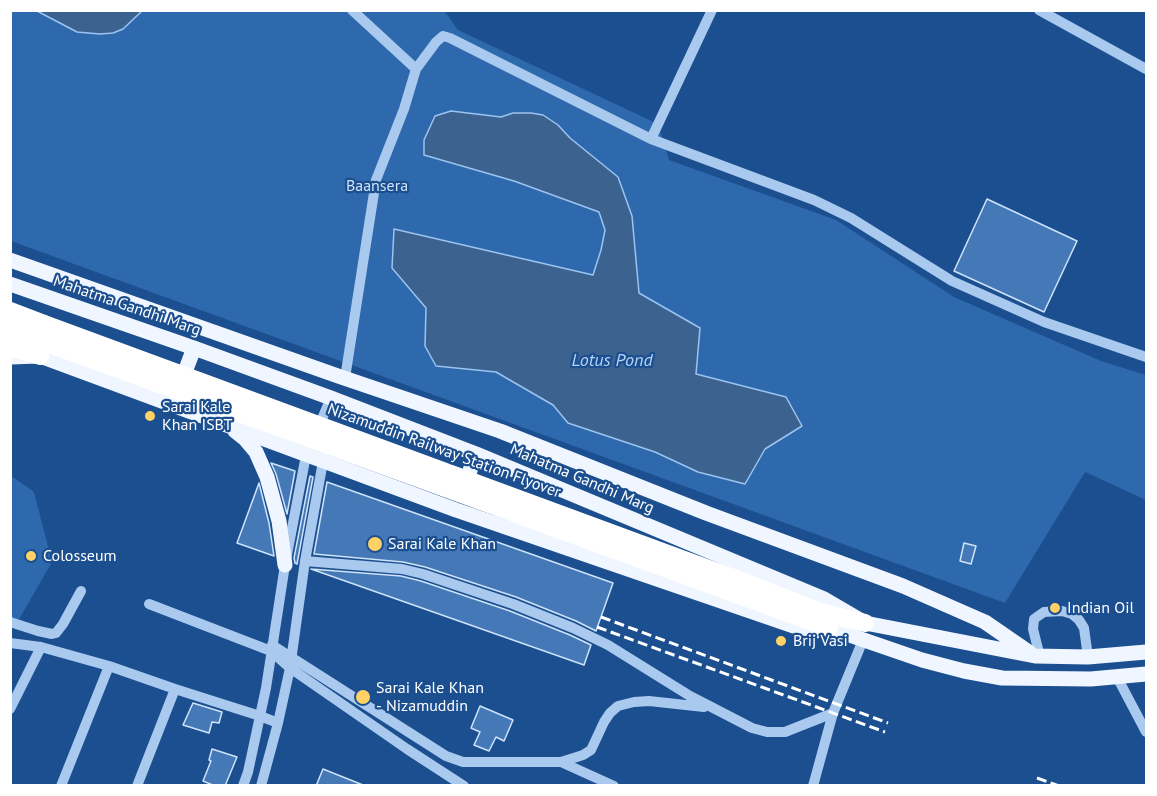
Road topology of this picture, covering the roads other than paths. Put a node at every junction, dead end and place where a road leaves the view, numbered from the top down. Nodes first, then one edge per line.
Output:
1 (352, 10) edge
2 (712, 10) edge
3 (1039, 10) edge
4 (416, 69) junction
5 (1146, 69) edge
6 (651, 139) junction
7 (10, 260) edge
8 (10, 284) edge
9 (10, 311) edge
10 (10, 330) edge
11 (10, 347) edge
12 (194, 348) junction
13 (40, 356) junction
14 (10, 357) edge
15 (1146, 357) edge
16 (345, 378) junction
17 (331, 398) junction
18 (173, 405) junction
19 (226, 425) junction
20 (306, 454) junction
21 (476, 454) junction
22 (324, 461) junction
23 (456, 510) junction
24 (305, 561) junction
25 (285, 565) junction
26 (730, 585) junction
27 (81, 591) dead end
28 (149, 604) dead end
29 (10, 622) edge
30 (829, 628) junction
31 (864, 632) junction
32 (10, 643) edge
33 (41, 647) junction
34 (272, 648) junction
35 (1146, 652) edge
36 (1037, 656) junction
37 (1088, 657) junction
38 (291, 663) junction
39 (109, 666) junction
40 (1146, 674) edge
41 (1117, 676) junction
42 (175, 689) junction
43 (713, 708) junction
44 (10, 709) edge
45 (833, 713) junction
46 (260, 716) junction
47 (278, 723) junction
48 (1146, 732) edge
49 (561, 762) junction
50 (61, 786) edge
51 (137, 786) edge
52 (243, 786) edge
53 (261, 786) edge
54 (464, 786) edge
55 (614, 786) edge
56 (813, 786) edge

1 - 4 street
2 - 6 street
3 - 5 street
4 - 6 street
4 - 16 street
6 - 15 street
7 - 16 main road
8 - 12 main road, Mahatma Gandhi Marg
9 - 26 highway, Nizamuddin Railway Station Flyover, bridge
10 - 26 highway, Nizamuddin Railway Station Flyover, bridge
11 - 13 highway
12 - 17 main road, Mahatma Gandhi Marg
12 - 18 main road
13 - 14 main road, Mahatma Gandhi Marg
13 - 18 main road, Mahatma Gandhi Marg
16 - 36 main road
17 - 20 street
17 - 21 main road, Mahatma Gandhi Marg
17 - 22 street
18 - 19 main road, Mahatma Gandhi Marg
19 - 20 main road, Mahatma Gandhi Marg
19 - 25 main road
20 - 22 main road, Mahatma Gandhi Marg
20 - 25 street
21 - 23 main road
21 - 31 main road, Mahatma Gandhi Marg
22 - 23 main road, Mahatma Gandhi Marg
22 - 24 street
23 - 30 main road, Mahatma Gandhi Marg
24 - 38 street
24 - 43 street
25 - 34 street
26 - 30 highway, Nizamuddin Railway Station Flyover
26 - 31 highway, Nizamuddin Railway Station Flyover
27 - 29 street
28 - 34 street
30 - 31 main road, Mahatma Gandhi Marg
31 - 36 main road, Mahatma Gandhi Marg
31 - 41 main road, Mahatma Gandhi Marg
31 - 45 street
32 - 33 street
33 - 39 street
33 - 44 street
34 - 38 street
34 - 46 street
35 - 37 main road, Mahatma Gandhi Marg
36 - 37 main road, Mahatma Gandhi Marg
36 - 37 street
38 - 47 street
38 - 49 street
38 - 54 street
39 - 42 street
39 - 50 street
40 - 41 main road, Mahatma Gandhi Marg
41 - 48 street
42 - 46 street
42 - 51 street
43 - 45 street
43 - 49 street
45 - 56 street
46 - 47 street
46 - 52 street
47 - 53 street
49 - 55 street

